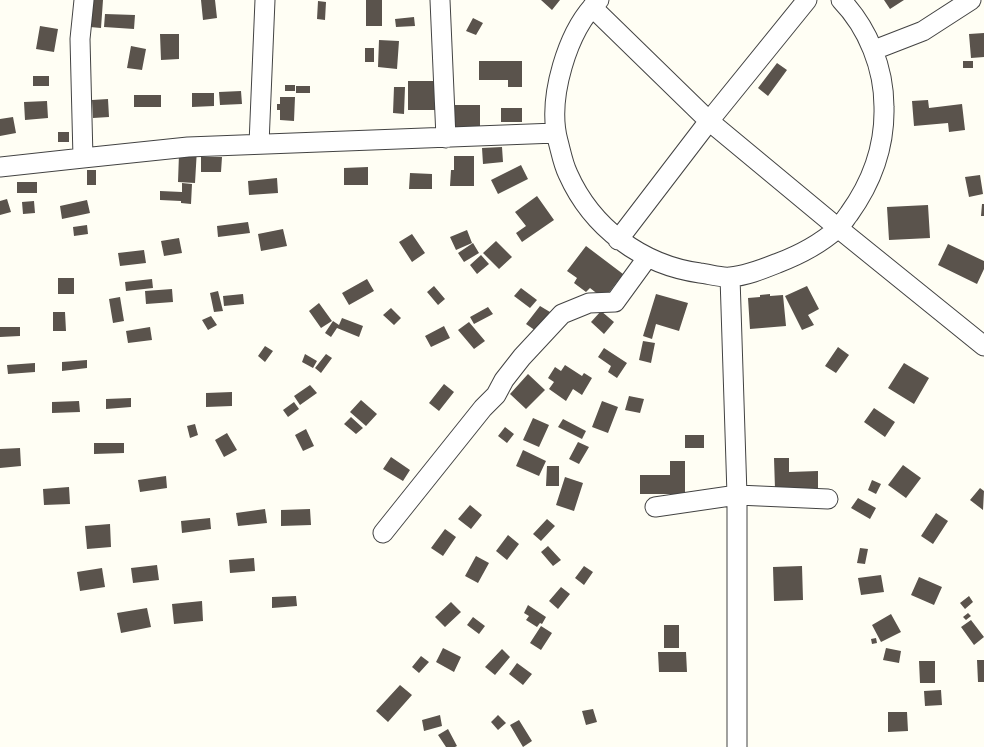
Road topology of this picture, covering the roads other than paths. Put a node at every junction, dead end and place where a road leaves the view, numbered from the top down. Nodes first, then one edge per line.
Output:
1 (84, 0) edge
2 (265, 0) edge
3 (440, 0) edge
4 (807, 0) edge
5 (841, 0) edge
6 (971, 0) edge
7 (596, 4) edge
8 (874, 50) junction
9 (709, 121) junction
10 (556, 133) junction
11 (446, 138) junction
12 (259, 144) junction
13 (83, 158) junction
14 (0, 167) edge
15 (838, 228) junction
16 (618, 240) junction
17 (647, 258) junction
18 (730, 277) junction
19 (984, 346) edge
20 (737, 496) junction
21 (828, 499) dead end
22 (655, 507) dead end
23 (384, 533) dead end
24 (737, 747) edge

1 - 13 street
2 - 12 street
3 - 11 street
4 - 9 street
5 - 8 street
6 - 8 street
7 - 9 street
7 - 10 street
8 - 15 street
9 - 15 street
9 - 16 street
10 - 11 street
10 - 16 street
11 - 12 street
12 - 13 street
13 - 14 street
15 - 18 street
15 - 19 street
16 - 17 street
17 - 18 street
17 - 23 street
18 - 20 street
20 - 21 street
20 - 22 street
20 - 24 street

